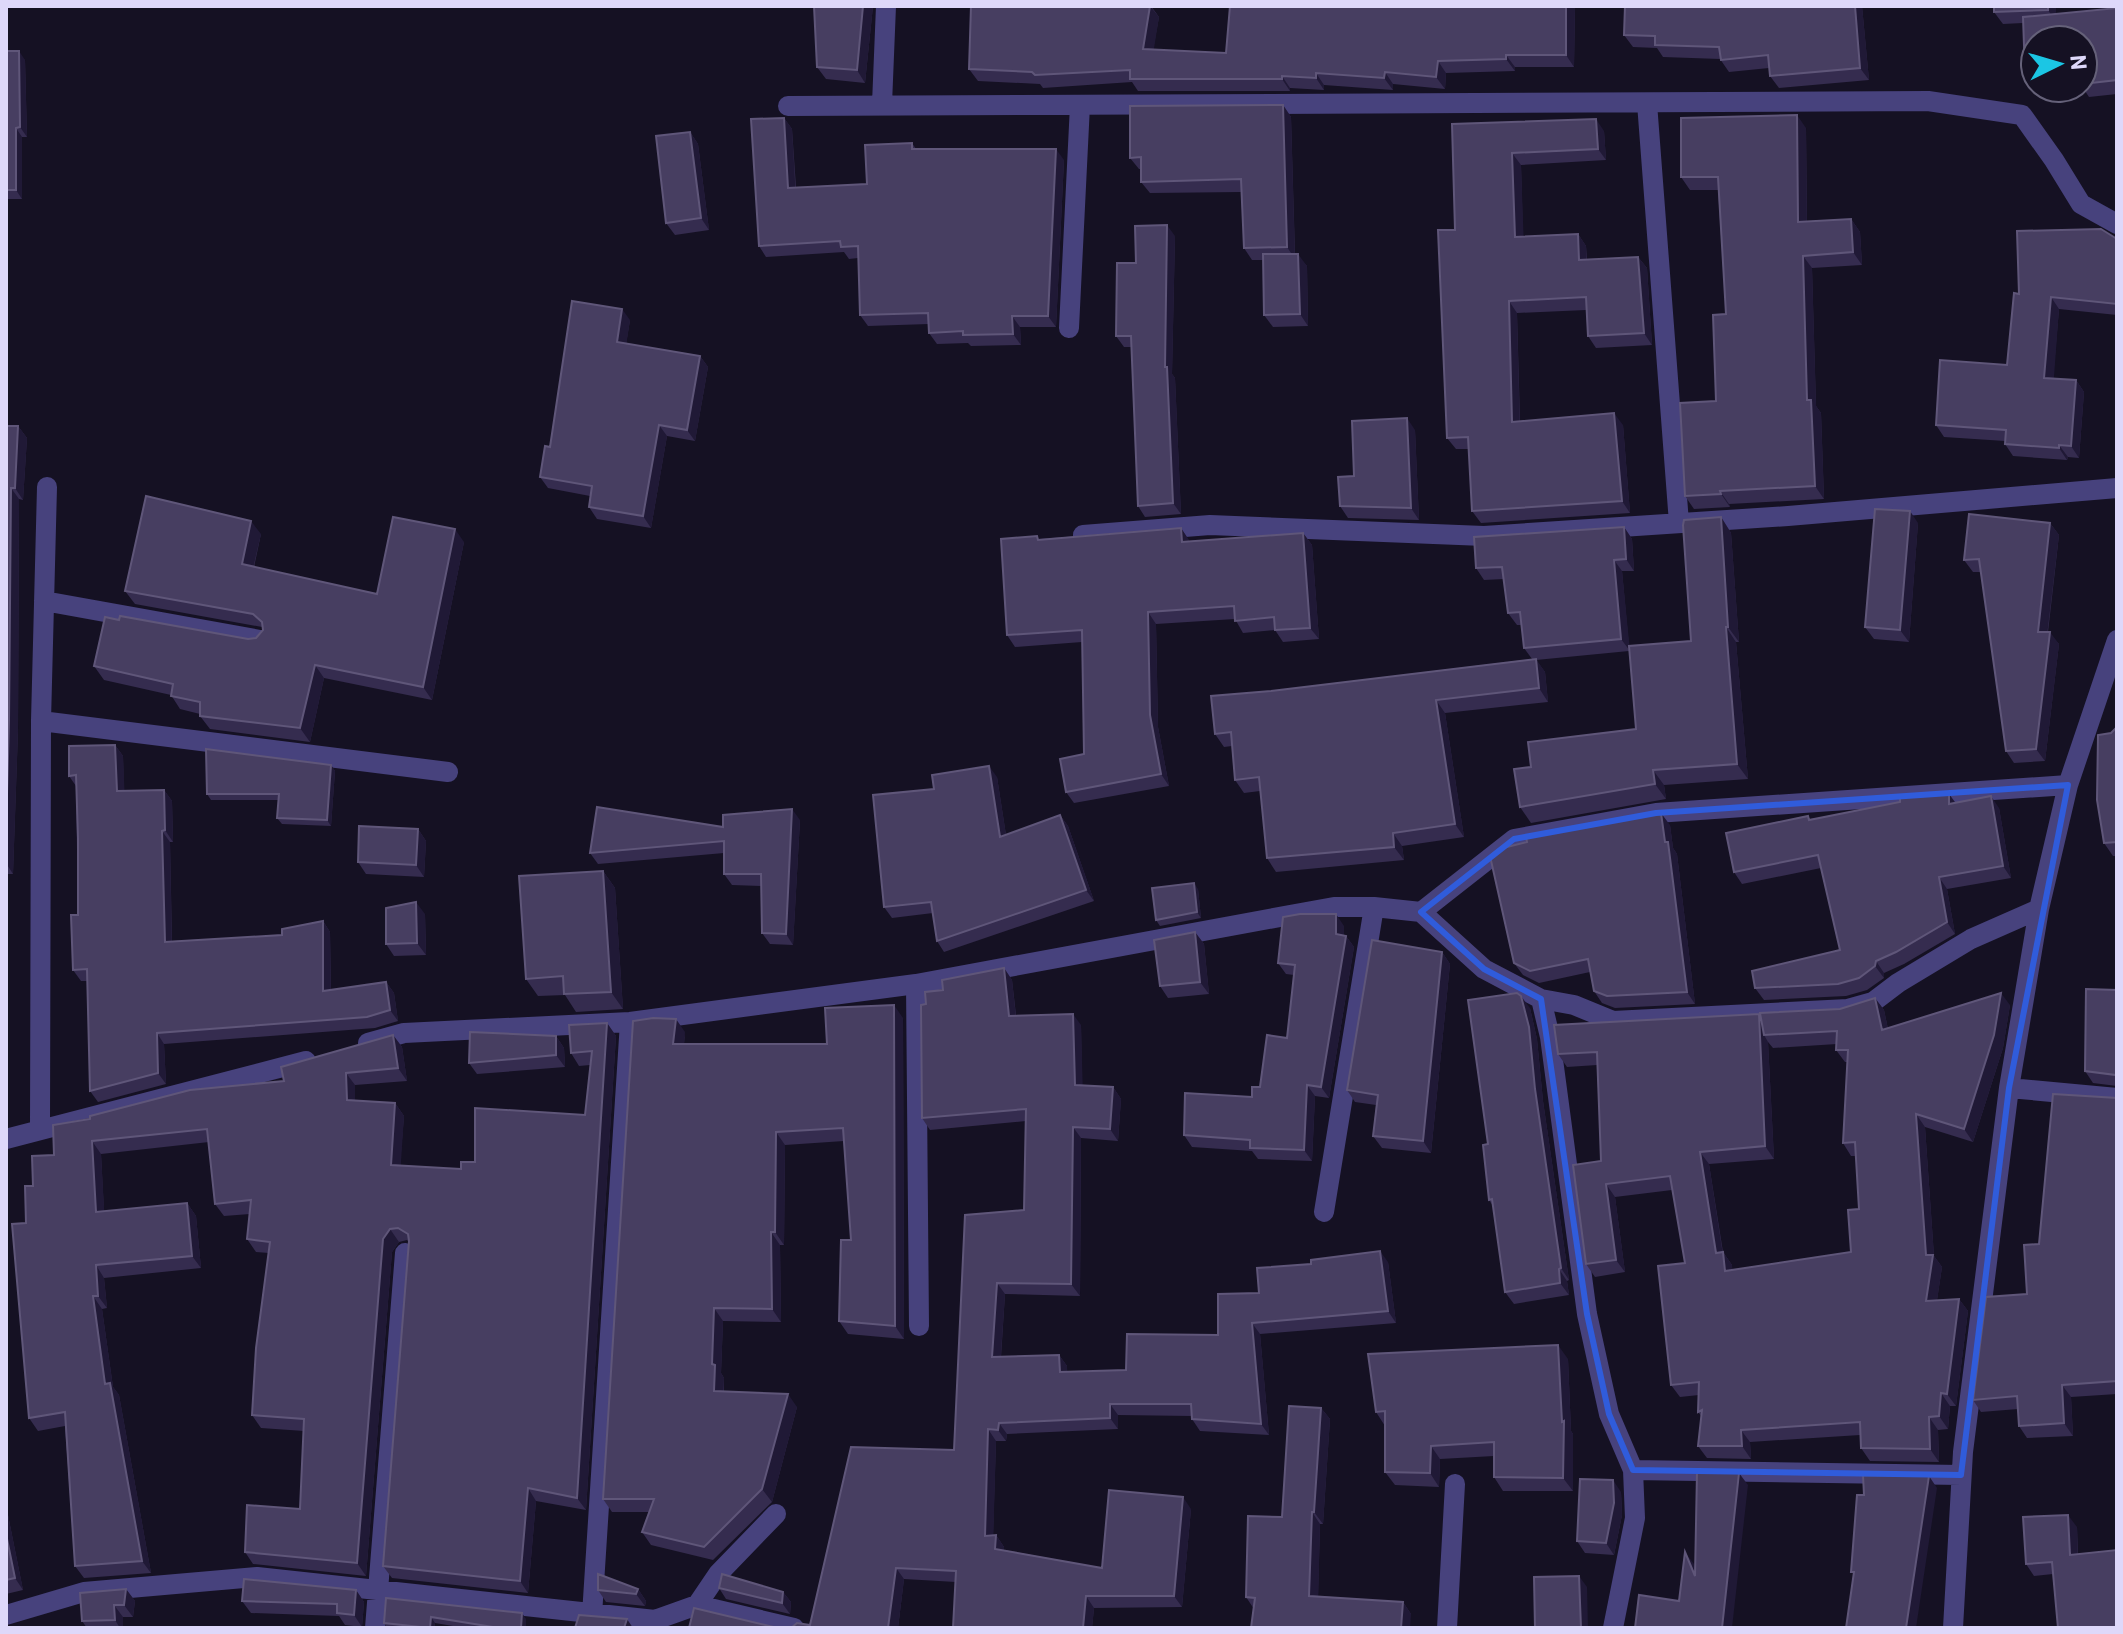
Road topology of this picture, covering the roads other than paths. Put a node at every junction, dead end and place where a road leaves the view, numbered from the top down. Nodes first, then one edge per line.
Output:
1 (886, 6) edge
2 (1647, 103) junction
3 (882, 104) junction
4 (1080, 105) junction
5 (788, 106) dead end
6 (2117, 224) edge
7 (1069, 328) dead end
8 (47, 487) dead end
9 (2117, 488) edge
10 (1679, 523) junction
11 (1083, 535) edge
12 (44, 601) junction
13 (260, 640) edge
14 (2117, 640) edge
15 (41, 721) junction
16 (448, 772) dead end
17 (2068, 785) junction
18 (1374, 907) junction
19 (2039, 909) junction
20 (1421, 912) junction
21 (916, 984) junction
22 (1541, 999) junction
23 (630, 1022) junction
24 (349, 1049) edge
25 (321, 1057) edge
26 (2009, 1088) junction
27 (2117, 1098) edge
28 (40, 1128) junction
29 (6, 1139) edge
30 (1324, 1212) dead end
31 (405, 1253) edge
32 (919, 1326) dead end
33 (1633, 1470) junction
34 (1961, 1475) junction
35 (1455, 1484) dead end
36 (776, 1514) dead end
37 (379, 1590) junction
38 (697, 1605) junction
39 (6, 1615) edge
40 (592, 1615) junction
41 (653, 1624) edge
42 (375, 1628) edge
43 (794, 1628) edge
44 (1447, 1628) edge
45 (1613, 1628) edge
46 (1953, 1628) edge

1 - 3 street
2 - 4 street
2 - 6 street
2 - 10 street
3 - 4 street
3 - 5 street
4 - 7 street
8 - 12 street
9 - 10 street
10 - 11 street
12 - 13 street
12 - 15 street
14 - 17 street
15 - 16 street
15 - 28 street
17 - 19 street
17 - 20 street
18 - 20 street
18 - 21 street
18 - 30 street
19 - 22 street
19 - 26 street
20 - 22 street
21 - 23 street
21 - 32 street
22 - 33 street
23 - 24 street
23 - 40 street
25 - 28 street
26 - 27 street
26 - 34 street
28 - 29 street
31 - 37 street
33 - 34 street
33 - 45 street
34 - 46 street
35 - 44 street
36 - 38 street
37 - 39 street
37 - 40 street
37 - 42 street
38 - 41 street
38 - 43 street
40 - 41 street

